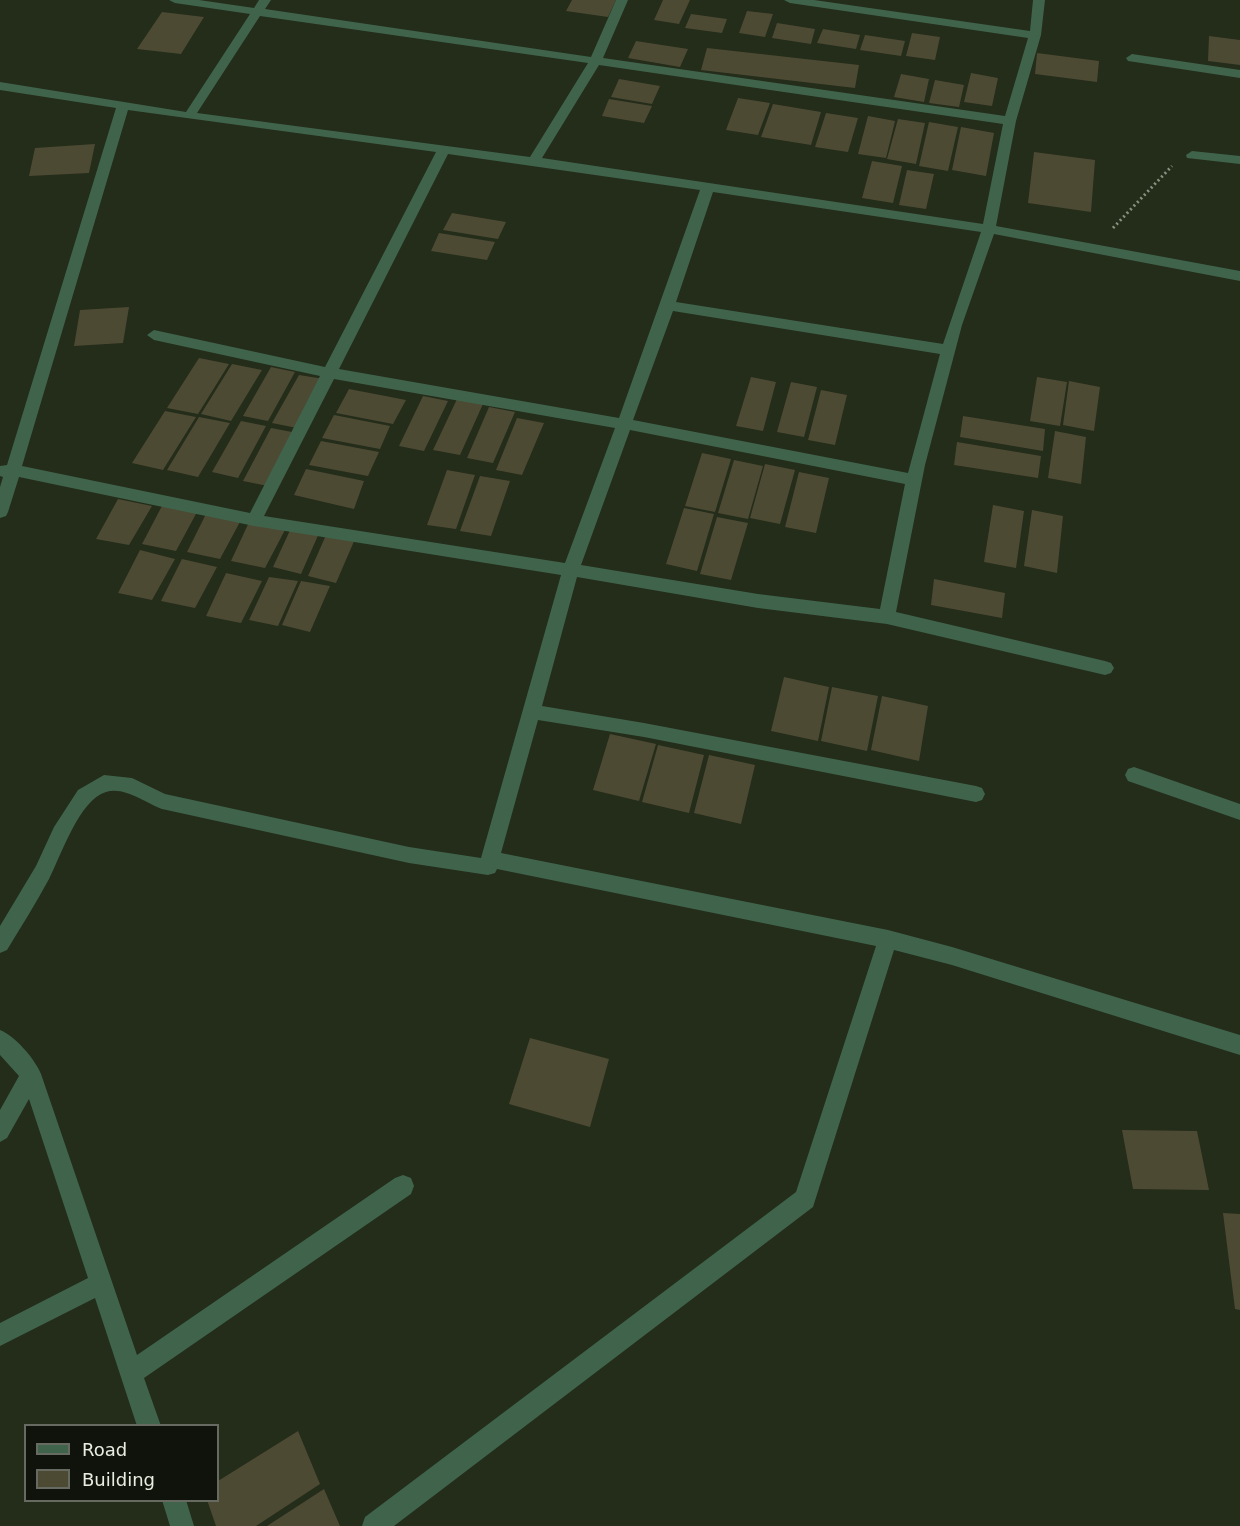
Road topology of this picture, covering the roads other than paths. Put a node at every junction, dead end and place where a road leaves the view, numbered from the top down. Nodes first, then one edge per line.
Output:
1 (175, 0) edge
2 (265, 0) edge
3 (622, 0) edge
4 (790, 0) edge
5 (1039, 0) edge
6 (257, 12) junction
7 (1035, 35) junction
8 (1132, 58) dead end
9 (596, 60) junction
10 (1240, 74) edge
11 (1, 88) edge
12 (124, 104) junction
13 (189, 116) junction
14 (1010, 121) junction
15 (444, 150) junction
16 (1192, 155) road end
17 (1240, 160) edge
18 (534, 161) junction
19 (708, 187) junction
20 (990, 229) junction
21 (1240, 276) edge
22 (668, 305) junction
23 (154, 335) dead end
24 (948, 350) junction
25 (329, 373) junction
26 (625, 424) junction
27 (6, 471) edge
28 (914, 480) junction
29 (0, 512) edge
30 (254, 520) junction
31 (571, 570) junction
32 (887, 617) junction
33 (1105, 668) dead end
34 (531, 712) junction
35 (1134, 775) dead end
36 (976, 794) dead end
37 (1240, 812) edge
38 (491, 859) junction
39 (888, 939) junction
40 (0, 944) edge
41 (0, 1040) edge
42 (1240, 1045) edge
43 (31, 1074) junction
44 (0, 1131) edge
45 (403, 1186) dead end
46 (101, 1283) junction
47 (0, 1335) edge
48 (131, 1373) junction
49 (149, 1424) edge
50 (175, 1502) edge
51 (182, 1526) edge
52 (374, 1526) edge

1 - 6 street
2 - 6 street
3 - 9 street
4 - 7 street
5 - 7 street
6 - 9 street
6 - 13 street
7 - 14 street
8 - 10 street
9 - 14 street
9 - 18 street
11 - 12 street
12 - 13 street
12 - 27 street
13 - 15 street
14 - 20 street
15 - 18 street
15 - 25 street
16 - 17 street
18 - 19 street
19 - 20 street
19 - 22 street
20 - 21 street
20 - 24 street
22 - 24 street
22 - 26 street
23 - 25 street
24 - 28 street
25 - 26 street
25 - 30 street
26 - 28 street
26 - 31 street
27 - 29 street
27 - 30 street
28 - 32 street
30 - 31 street
31 - 32 street
31 - 34 street
32 - 33 street
34 - 36 street
34 - 38 street
35 - 37 street
38 - 39 street
38 - 40 street
39 - 42 street
39 - 52 street
41 - 43 street
43 - 44 street
43 - 46 street
45 - 48 street
46 - 47 street
46 - 48 street
48 - 49 street
50 - 51 street

